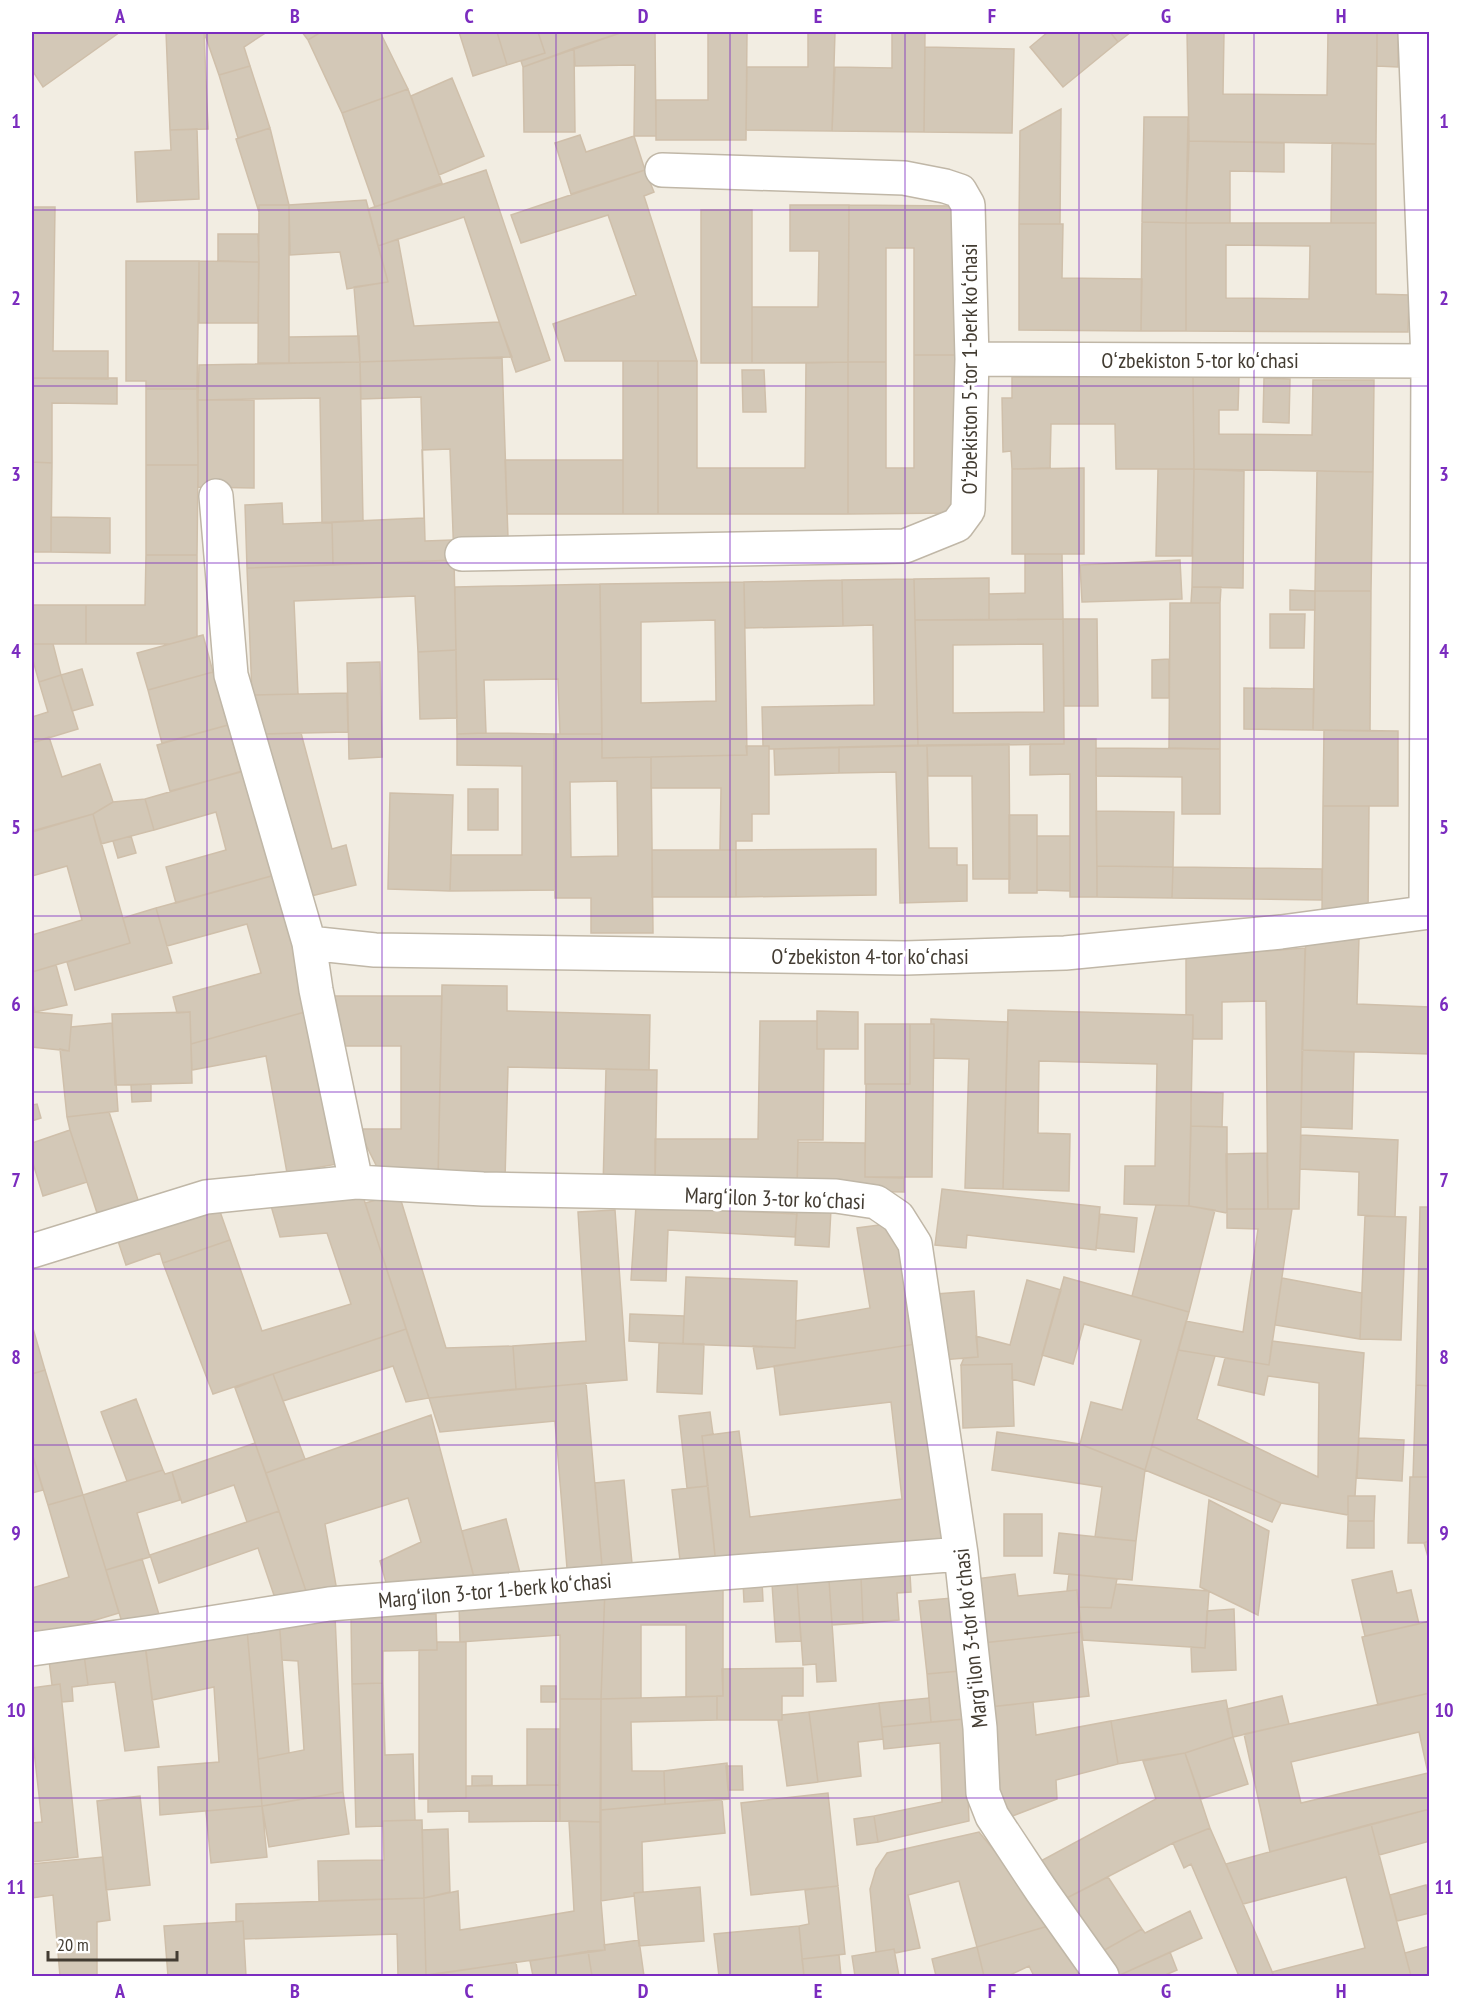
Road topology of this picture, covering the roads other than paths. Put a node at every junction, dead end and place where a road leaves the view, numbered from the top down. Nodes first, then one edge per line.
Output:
1 (1415, 32) edge
2 (662, 170) dead end
3 (972, 359) junction
4 (1428, 362) edge
5 (216, 496) dead end
6 (462, 554) dead end
7 (1428, 912) edge
8 (309, 943) junction
9 (356, 1182) junction
10 (32, 1251) edge
11 (961, 1554) junction
12 (32, 1649) edge
13 (1102, 1977) edge

1 - 4 street
2 - 3 street, Oʻzbekiston 5-tor 1-berk koʻchasi
3 - 4 street, Oʻzbekiston 5-tor koʻchasi
3 - 6 street, Oʻzbekiston 5-tor 1-berk koʻchasi
4 - 7 street
5 - 8 street
7 - 8 street, Oʻzbekiston 4-tor koʻchasi
8 - 9 street
9 - 10 street, Margʻilon 3-tor koʻchasi
9 - 11 street, Margʻilon 3-tor koʻchasi
11 - 12 street, Margʻilon 3-tor 1-berk koʻchasi
11 - 13 street, Margʻilon 3-tor koʻchasi

